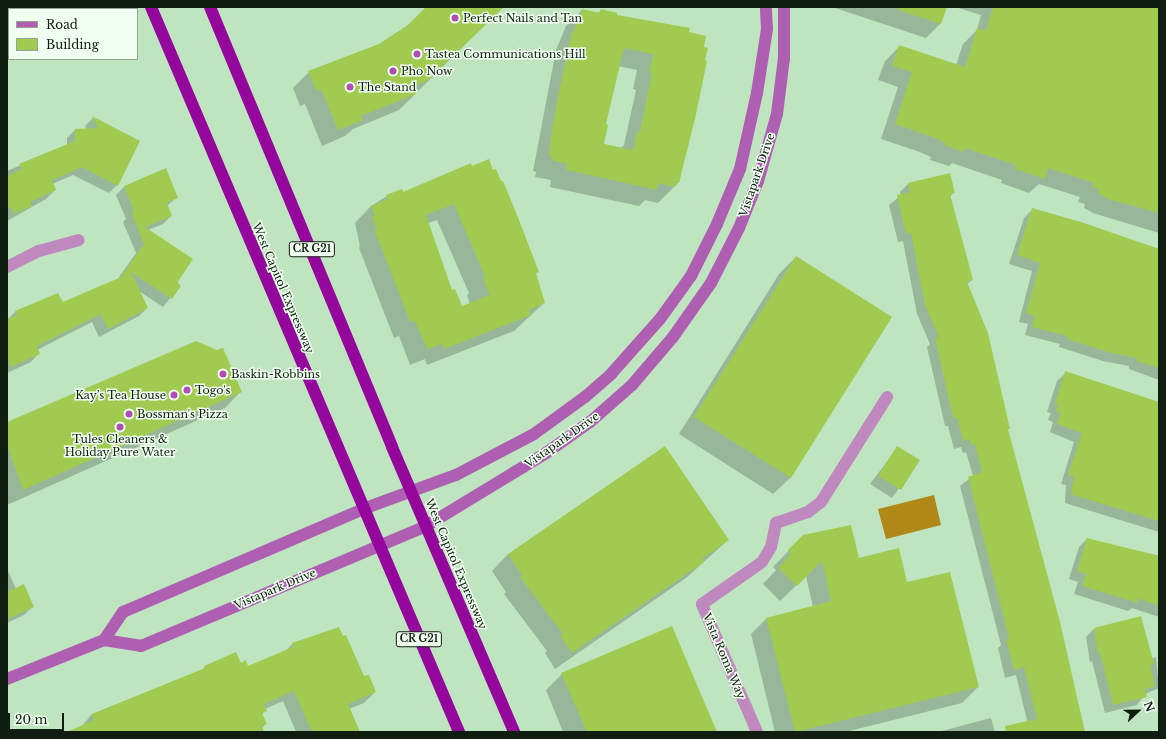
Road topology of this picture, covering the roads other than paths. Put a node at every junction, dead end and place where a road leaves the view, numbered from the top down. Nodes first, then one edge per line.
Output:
1 (151, 7) edge
2 (210, 7) edge
3 (766, 7) edge
4 (784, 7) edge
5 (78, 240) dead end
6 (7, 267) edge
7 (887, 397) dead end
8 (412, 492) junction
9 (364, 509) junction
10 (426, 526) junction
11 (379, 546) junction
12 (104, 640) junction
13 (7, 679) edge
14 (459, 732) edge
15 (514, 732) edge
16 (757, 732) edge

1 - 9 highway, West Capitol Expressway / CR G21
2 - 8 highway, West Capitol Expressway / CR G21
3 - 8 street, Vistapark Drive
4 - 10 street, Vistapark Drive
5 - 6 street
7 - 16 street, Vista Roma Way
8 - 9 street, Vistapark Drive
8 - 10 highway, West Capitol Expressway / CR G21
9 - 11 highway, West Capitol Expressway / CR G21
9 - 12 street, Vistapark Drive
10 - 11 street, Vistapark Drive
10 - 15 highway, West Capitol Expressway / CR G21
11 - 12 street, Vistapark Drive
11 - 14 highway, West Capitol Expressway / CR G21
12 - 13 street

